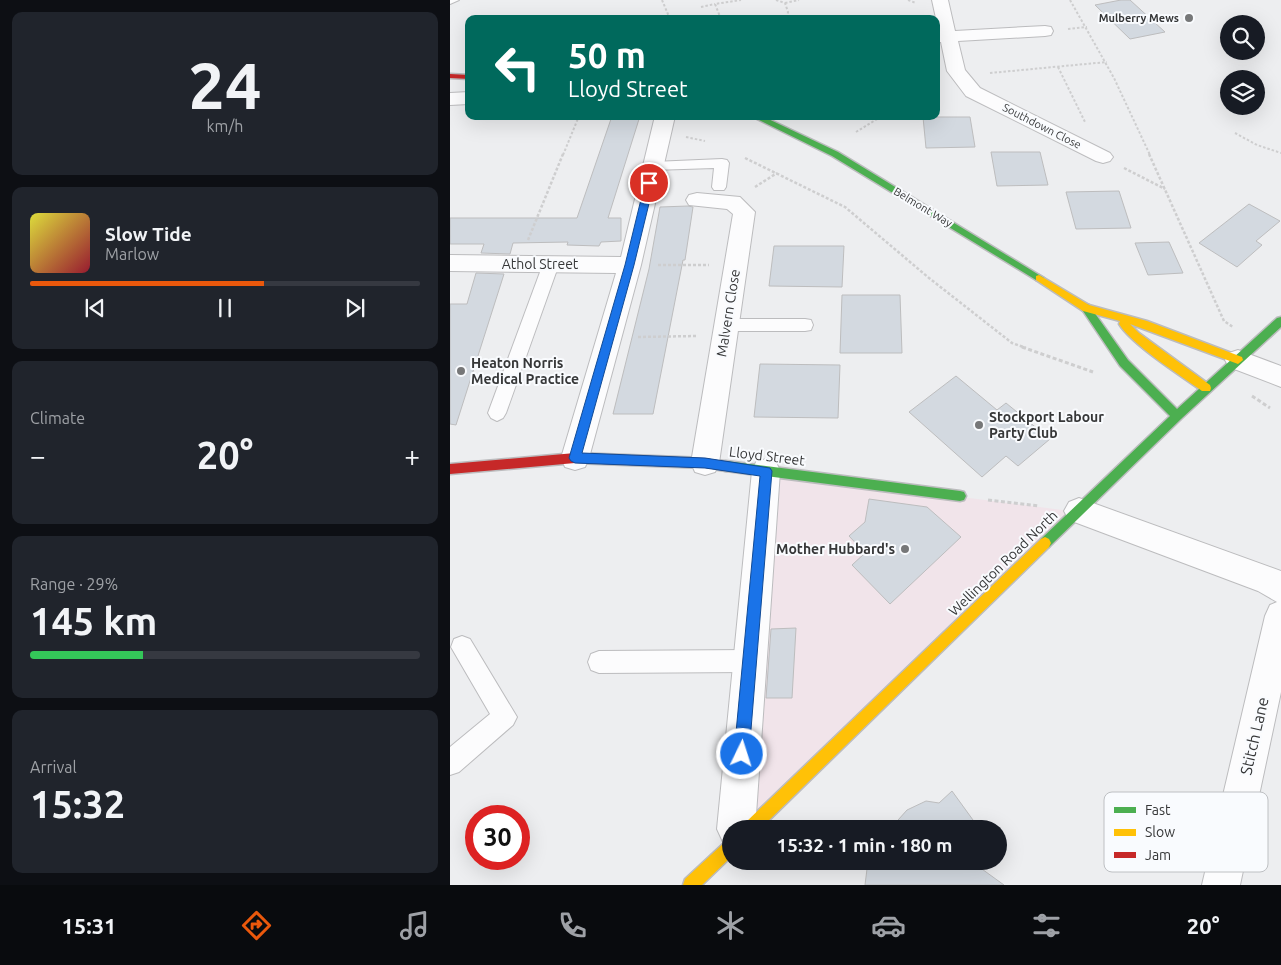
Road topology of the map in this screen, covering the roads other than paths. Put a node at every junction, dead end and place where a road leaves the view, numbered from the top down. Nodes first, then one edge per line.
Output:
1 (940, 0) edge
2 (1045, 31) dead end
3 (943, 37) edge
4 (450, 76) edge
5 (465, 76) edge
6 (450, 98) edge
7 (465, 98) edge
8 (764, 120) edge
9 (663, 124) edge
10 (1103, 157) road end
11 (653, 166) junction
12 (718, 187) dead end
13 (697, 200) dead end
14 (450, 264) edge
15 (550, 264) junction
16 (630, 265) junction
17 (1086, 308) junction
18 (1117, 318) junction
19 (1281, 321) edge
20 (805, 325) dead end
21 (726, 331) junction
22 (1238, 360) junction
23 (1281, 377) edge
24 (1206, 388) junction
25 (497, 413) dead end
26 (1177, 416) junction
27 (575, 458) junction
28 (705, 463) junction
29 (450, 469) edge
30 (766, 471) junction
31 (960, 496) road end
32 (1078, 511) junction
33 (1281, 588) edge
34 (1281, 616) edge
35 (462, 647) dead end
36 (749, 661) junction
37 (599, 662) dead end
38 (450, 763) edge
39 (1242, 792) edge
40 (737, 820) edge
41 (758, 820) edge
42 (722, 855) edge
43 (1224, 872) edge
44 (691, 885) edge
45 (1221, 885) edge

1 - 3 street, Southdown Close
2 - 3 street
3 - 10 street, Southdown Close
4 - 5 main road
6 - 7 street
8 - 17 main road, Belmont Way
9 - 11 street
11 - 12 lane
11 - 16 street
13 - 21 street, Malvern Close
14 - 15 street, Athol Street
15 - 16 street, Athol Street
15 - 25 lane
16 - 27 street
17 - 18 main road
17 - 26 main road
18 - 22 main road
18 - 24 main road
19 - 22 main road, Wellington Road North
20 - 21 lane
21 - 28 street, Malvern Close
22 - 23 street
22 - 24 main road, Wellington Road North
24 - 26 main road, Wellington Road North
26 - 32 main road, Wellington Road North
27 - 28 main road, Lloyd Street
27 - 29 main road, Lloyd Street
28 - 30 main road, Lloyd Street
30 - 31 main road, Lloyd Street
30 - 36 street
32 - 33 street
32 - 41 main road, Wellington Road North
34 - 39 street, Stitch Lane
35 - 38 lane
36 - 37 lane
36 - 40 street
42 - 44 main road
43 - 45 street, Stitch Lane

